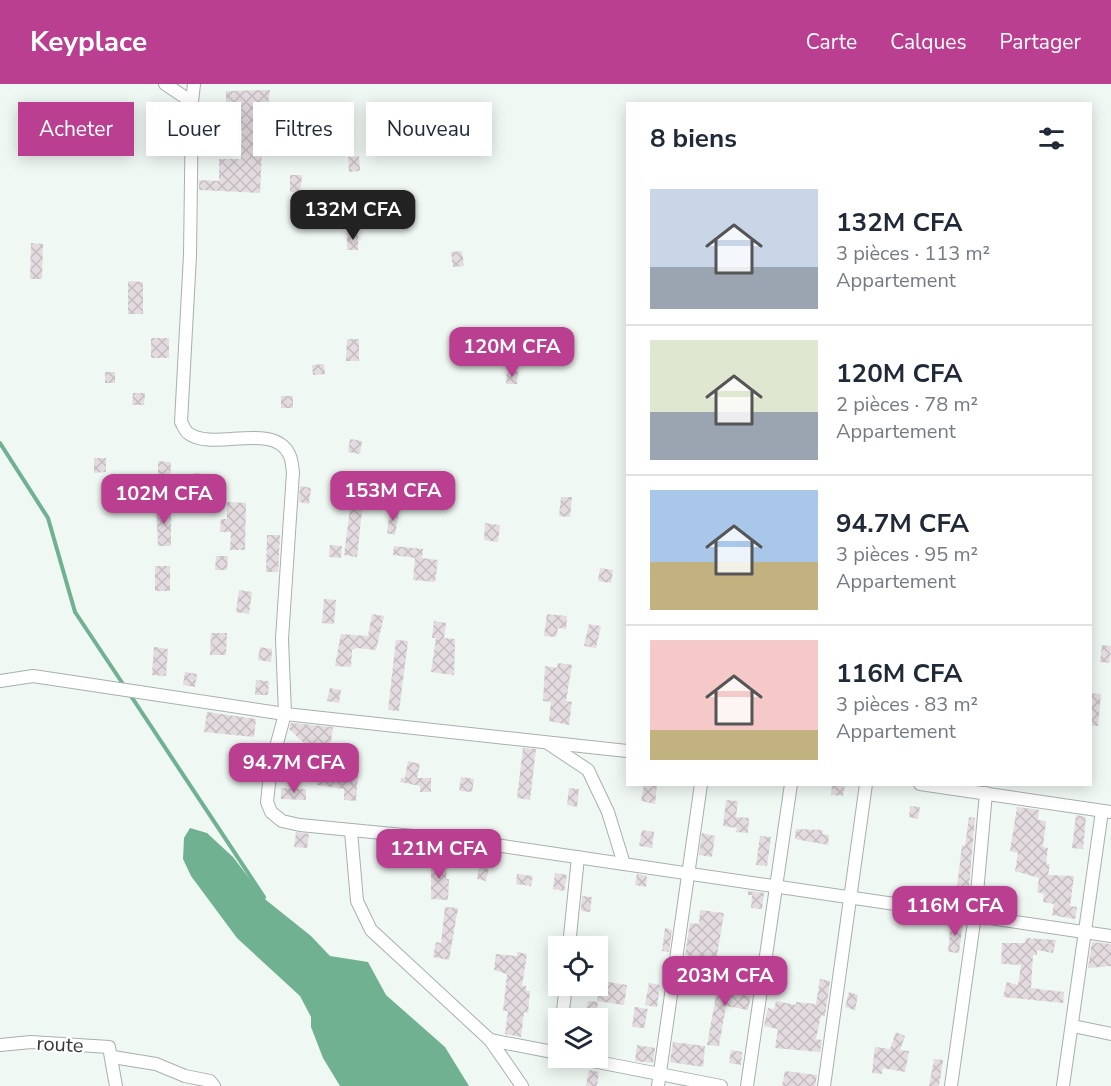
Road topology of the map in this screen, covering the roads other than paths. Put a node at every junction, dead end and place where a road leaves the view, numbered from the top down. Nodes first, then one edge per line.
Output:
1 (165, 84) edge
2 (194, 84) edge
3 (192, 102) joint
4 (191, 156) edge
5 (0, 681) edge
6 (285, 714) junction
7 (545, 742) junction
8 (626, 751) edge
9 (701, 786) edge
10 (791, 786) edge
11 (866, 786) edge
12 (935, 786) edge
13 (986, 793) junction
14 (1107, 812) edge
15 (351, 831) junction
16 (578, 857) junction
17 (624, 864) junction
18 (688, 873) junction
19 (777, 886) junction
20 (853, 897) junction
21 (975, 915) junction
22 (1084, 933) junction
23 (570, 936) edge
24 (1111, 936) edge
25 (1073, 1026) junction
26 (1111, 1034) edge
27 (490, 1040) junction
28 (0, 1045) edge
29 (548, 1051) edge
30 (113, 1057) junction
31 (608, 1066) edge
32 (659, 1080) edge
33 (116, 1086) edge
34 (214, 1086) edge
35 (522, 1086) edge
36 (721, 1086) edge
37 (747, 1086) edge
38 (824, 1086) edge
39 (951, 1086) edge
40 (1063, 1086) edge

1 - 3 street
2 - 3 street
4 - 6 street
5 - 6 street
6 - 7 street
6 - 15 street
7 - 8 street
7 - 17 street
9 - 18 street
10 - 19 street
11 - 20 street
12 - 13 street
13 - 14 street
13 - 21 street
14 - 22 street
15 - 16 street
15 - 27 street
16 - 17 street
16 - 23 street
17 - 18 street
18 - 19 street
18 - 32 street
19 - 20 street
19 - 37 street
20 - 21 street
20 - 38 street
21 - 22 street
21 - 39 street
22 - 24 street
22 - 25 street
25 - 26 street
25 - 40 street
27 - 29 street
27 - 35 street
28 - 30 street, route
30 - 33 street
30 - 34 street, route
31 - 32 street
32 - 36 street

